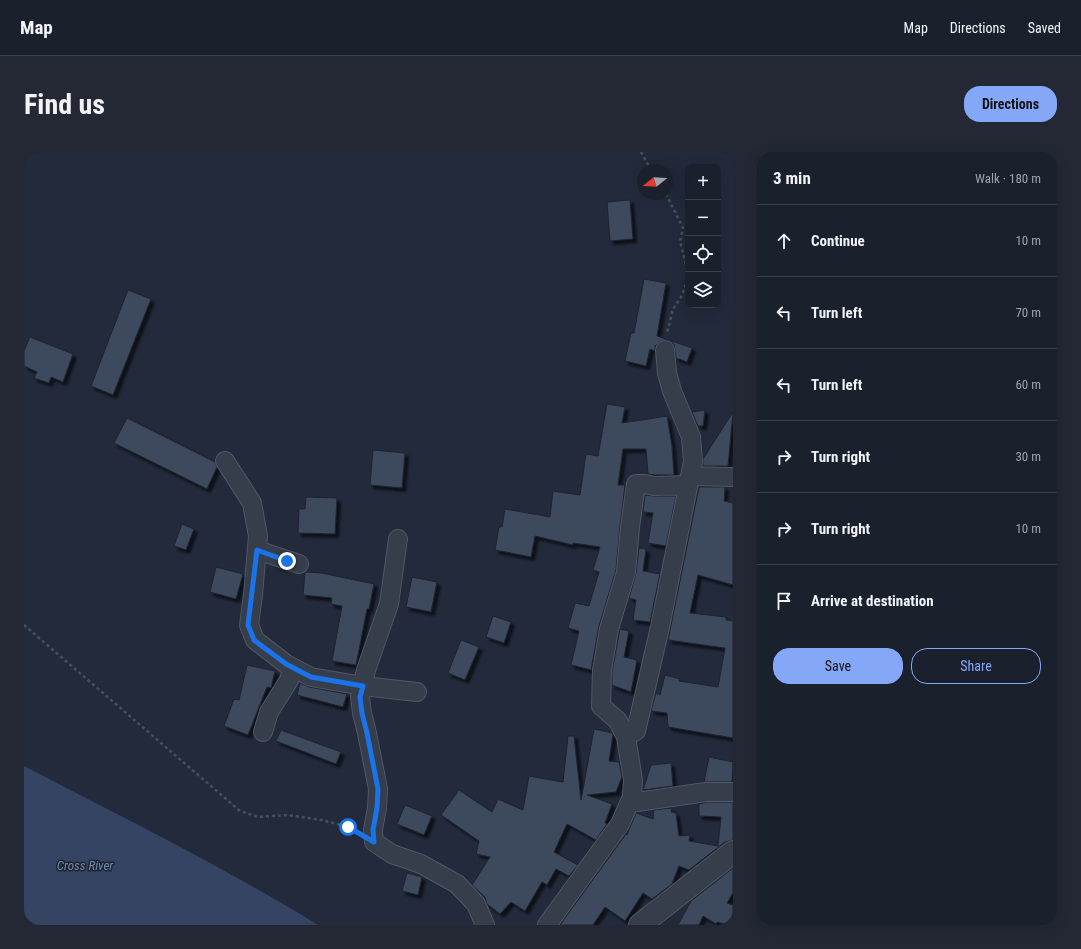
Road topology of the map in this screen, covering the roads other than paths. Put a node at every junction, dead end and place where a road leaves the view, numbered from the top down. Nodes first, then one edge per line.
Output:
1 (665, 350) road end
2 (225, 461) dead end
3 (690, 476) junction
4 (733, 477) edge
5 (398, 539) dead end
6 (257, 550) junction
7 (299, 564) dead end
8 (294, 668) junction
9 (363, 686) junction
10 (417, 692) dead end
11 (262, 732) dead end
12 (626, 737) junction
13 (733, 792) edge
14 (630, 803) junction
15 (733, 852) edge
16 (485, 925) edge
17 (547, 925) edge
18 (640, 925) edge

1 - 3 street
2 - 6 street
3 - 4 street
3 - 12 street
3 - 12 street
5 - 9 street
6 - 7 street
6 - 8 street
8 - 9 street
8 - 11 street
9 - 10 street
9 - 16 street
12 - 14 street
13 - 14 street
14 - 17 street
15 - 18 street

